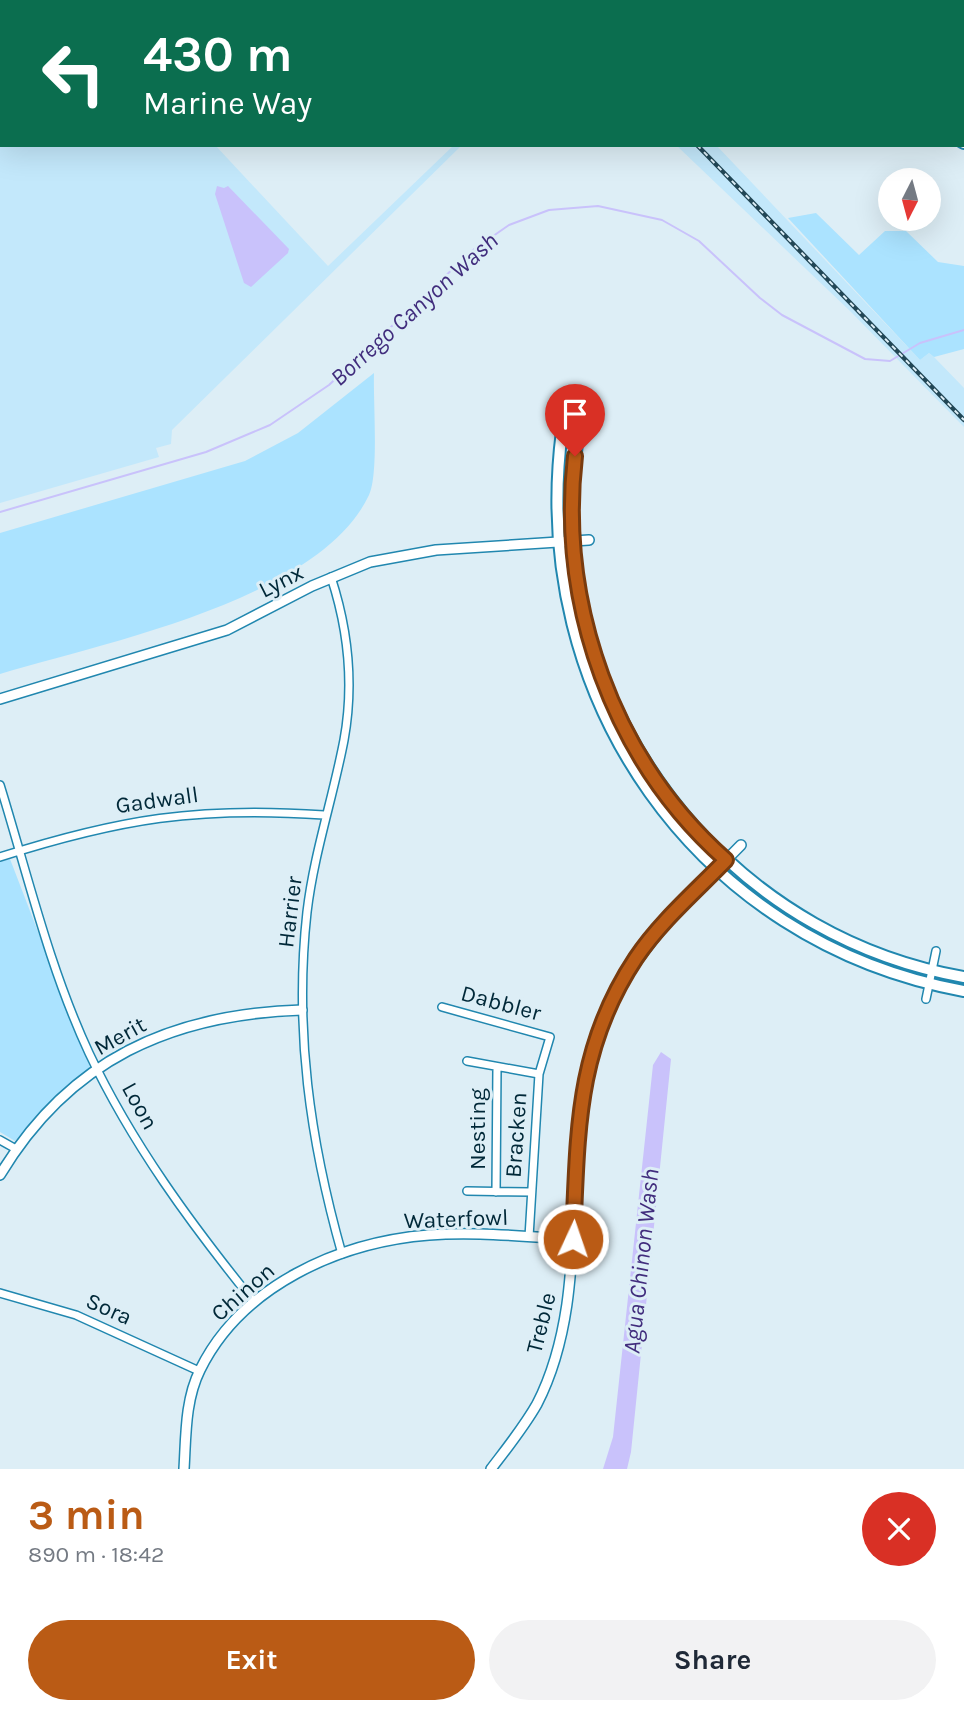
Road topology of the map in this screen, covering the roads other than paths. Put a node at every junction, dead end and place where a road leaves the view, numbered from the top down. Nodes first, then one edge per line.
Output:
1 (562, 431) dead end
2 (578, 435) dead end
3 (589, 540) dead end
4 (572, 541) junction
5 (558, 542) junction
6 (331, 577) junction
7 (0, 699) edge
8 (0, 785) edge
9 (324, 815) junction
10 (741, 845) dead end
11 (19, 851) junction
12 (0, 858) edge
13 (726, 860) junction
14 (716, 870) junction
15 (936, 951) dead end
16 (932, 971) junction
17 (964, 976) edge
18 (929, 984) junction
19 (964, 991) edge
20 (926, 999) dead end
21 (442, 1007) dead end
22 (302, 1010) junction
23 (550, 1037) joint
24 (467, 1062) dead end
25 (497, 1067) junction
26 (98, 1070) junction
27 (540, 1074) junction
28 (0, 1140) edge
29 (16, 1149) junction
30 (0, 1175) edge
31 (467, 1191) dead end
32 (496, 1192) junction
33 (531, 1192) junction
34 (529, 1237) junction
35 (573, 1239) junction
36 (342, 1254) junction
37 (0, 1293) edge
38 (254, 1302) junction
39 (199, 1371) junction
40 (184, 1469) edge
41 (491, 1469) edge

1 - 5 main road
2 - 4 main road
3 - 4 street, Lynx
4 - 5 street, Lynx
4 - 13 main road
5 - 6 street, Lynx
5 - 14 main road
6 - 7 street, Lynx
6 - 9 street, Harrier
8 - 11 street, Loon
9 - 11 street, Gadwall
9 - 22 street, Harrier
10 - 13 street, Treble
11 - 12 street, Gadwall
11 - 26 street, Loon
13 - 14 street, Treble
13 - 16 main road
14 - 18 main road
14 - 35 street, Treble
15 - 16 street
16 - 17 main road
16 - 18 street
18 - 19 main road
18 - 20 street
21 - 23 street, Dabbler
22 - 26 street, Merit
22 - 36 street, Harrier
23 - 27 street, Bracken
24 - 25 street
25 - 27 street
25 - 32 street, Nesting
26 - 29 street, Merit
26 - 38 street, Loon
27 - 33 street, Bracken
28 - 29 street
29 - 30 street, Merit
31 - 32 street
32 - 33 street
33 - 34 street, Bracken
34 - 35 street, Waterfowl
34 - 36 street, Waterfowl
35 - 41 street, Treble
36 - 38 street, Chinon
37 - 39 street, Sora
38 - 39 street, Chinon
39 - 40 street, Chinon

